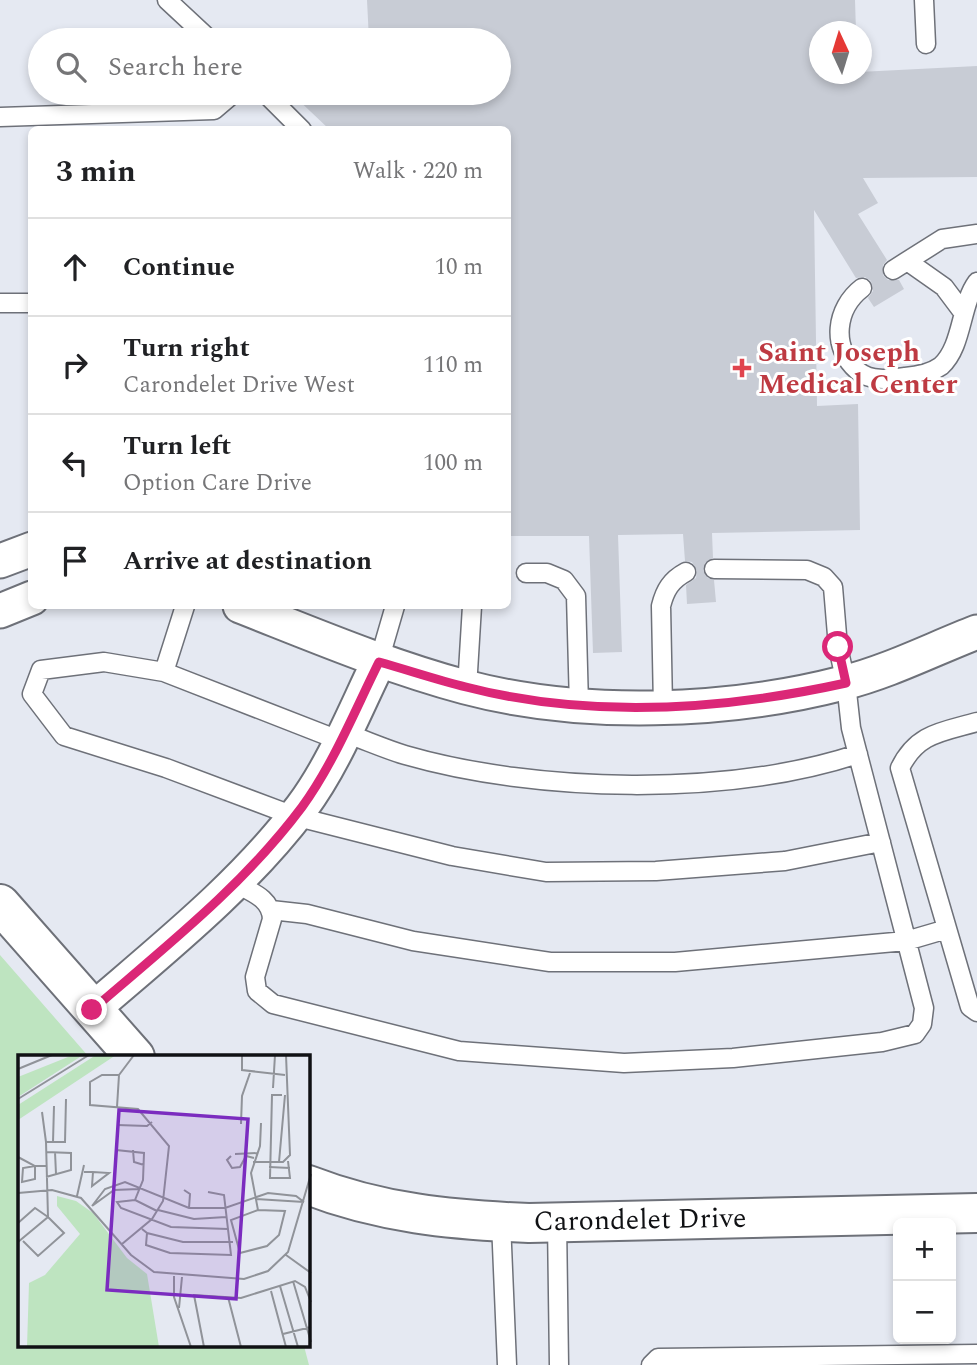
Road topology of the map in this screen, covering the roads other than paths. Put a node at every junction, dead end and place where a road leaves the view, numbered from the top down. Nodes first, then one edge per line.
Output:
1 (167, 0) edge
2 (924, 0) edge
3 (197, 28) edge
4 (926, 44) dead end
5 (220, 105) edge
6 (277, 105) edge
7 (0, 117) edge
8 (298, 126) edge
9 (977, 234) edge
10 (977, 282) edge
11 (862, 288) dead end
12 (0, 303) edge
13 (28, 303) edge
14 (962, 311) junction
15 (28, 550) edge
16 (0, 561) edge
17 (714, 569) dead end
18 (685, 572) dead end
19 (526, 573) dead end
20 (28, 600) edge
21 (184, 609) edge
22 (247, 609) edge
23 (394, 609) edge
24 (472, 609) edge
25 (0, 611) edge
26 (977, 632) edge
27 (379, 662) junction
28 (164, 672) junction
29 (846, 683) junction
30 (467, 688) junction
31 (579, 705) junction
32 (663, 707) junction
33 (977, 722) edge
34 (343, 737) junction
35 (858, 754) junction
36 (294, 816) junction
37 (881, 842) junction
38 (235, 883) junction
39 (0, 904) edge
40 (271, 909) junction
41 (947, 929) junction
42 (906, 941) junction
43 (92, 1010) junction
44 (977, 1012) edge
45 (133, 1055) edge
46 (310, 1186) edge
47 (977, 1213) edge
48 (501, 1222) junction
49 (557, 1222) junction
50 (977, 1354) edge
51 (919, 1360) edge
52 (507, 1365) edge
53 (559, 1365) edge
54 (650, 1365) edge

1 - 3 lane
2 - 4 lane
5 - 7 lane
6 - 8 lane
9 - 14 lane
10 - 14 lane
11 - 14 lane
12 - 13 lane
15 - 16 street
17 - 29 lane
18 - 32 lane
19 - 31 lane
20 - 25 street
21 - 28 lane
22 - 27 street
23 - 27 lane
24 - 30 lane
26 - 29 street
27 - 30 street
27 - 34 street
28 - 34 lane
28 - 36 lane
29 - 32 street
29 - 35 lane
30 - 31 street
31 - 32 street
33 - 41 lane
34 - 35 lane
34 - 36 street
35 - 37 lane
36 - 37 lane
36 - 38 street
37 - 42 lane
38 - 40 lane
38 - 43 street
39 - 43 street
40 - 42 lane
40 - 42 lane
41 - 42 lane
41 - 44 lane
43 - 45 street
46 - 48 street, Carondelet Drive
47 - 49 street, Carondelet Drive
48 - 49 street, Carondelet Drive
48 - 52 lane
49 - 53 lane
50 - 51 lane
51 - 54 lane

